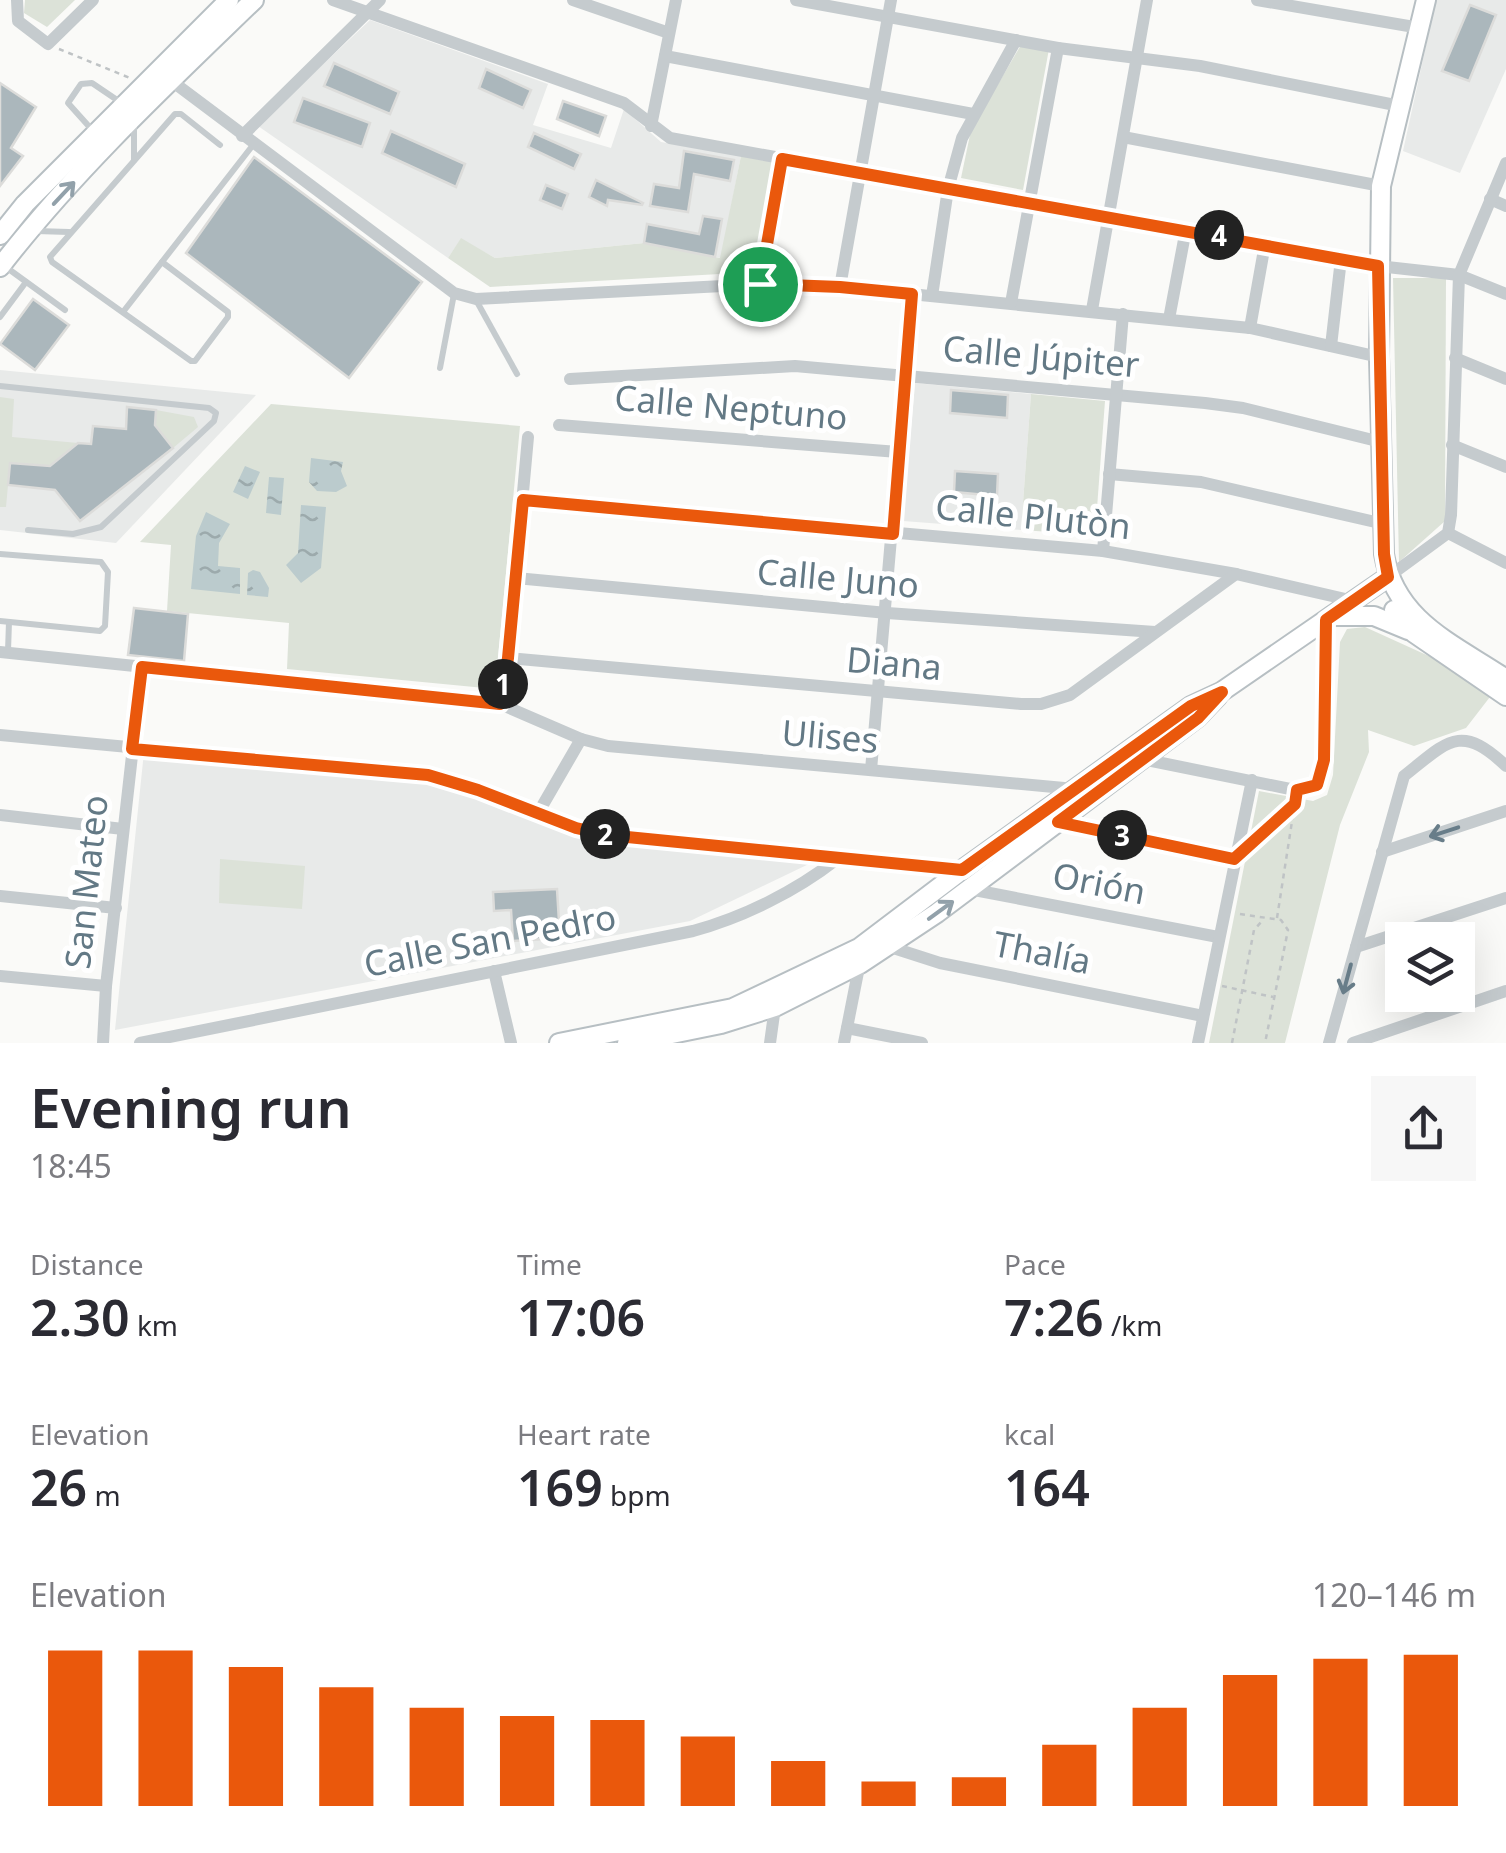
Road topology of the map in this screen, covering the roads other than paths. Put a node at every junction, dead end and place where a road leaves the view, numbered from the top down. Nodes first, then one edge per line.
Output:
1 (17, 0) edge
2 (93, 0) edge
3 (229, 0) edge
4 (254, 0) edge
5 (334, 0) edge
6 (380, 0) edge
7 (573, 0) edge
8 (676, 0) edge
9 (796, 0) edge
10 (891, 0) edge
11 (1147, 0) edge
12 (1257, 0) edge
13 (1426, 0) edge
14 (367, 14) junction
15 (888, 17) junction
16 (1420, 28) junction
17 (669, 33) junction
18 (1016, 40) junction
19 (1058, 48) junction
20 (664, 56) junction
21 (1134, 60) junction
22 (165, 75) junction
23 (874, 95) junction
24 (1400, 106) junction
25 (129, 111) junction
26 (973, 114) junction
27 (651, 126) junction
28 (96, 134) junction
29 (1123, 137) junction
30 (247, 140) junction
31 (220, 144) dead end
32 (782, 159) junction
33 (134, 161) junction
34 (1506, 163) edge
35 (860, 173) junction
36 (1381, 186) junction
37 (948, 189) junction
38 (1490, 199) junction
39 (1028, 203) junction
40 (1506, 206) edge
41 (1108, 216) junction
42 (1186, 229) junction
43 (2, 230) edge
44 (29, 230) junction
45 (70, 232) junction
46 (1265, 244) junction
47 (1341, 259) junction
48 (162, 262) junction
49 (1, 266) edge
50 (1378, 266) junction
51 (1459, 276) junction
52 (26, 282) junction
53 (760, 284) junction
54 (840, 287) junction
55 (454, 293) junction
56 (912, 294) junction
57 (1506, 294) edge
58 (932, 296) junction
59 (476, 299) junction
60 (1011, 303) junction
61 (65, 310) dead end
62 (1092, 310) junction
63 (123, 312) junction
64 (1123, 314) junction
65 (0, 317) edge
66 (1169, 320) junction
67 (1250, 328) junction
68 (1331, 346) junction
69 (1379, 357) junction
70 (1455, 358) junction
71 (440, 368) dead end
72 (518, 374) dead end
73 (905, 374) junction
74 (570, 378) dead end
75 (1506, 379) edge
76 (0, 386) edge
77 (1115, 395) junction
78 (559, 424) dead end
79 (528, 437) dead end
80 (1382, 442) junction
81 (1452, 445) junction
82 (898, 452) junction
83 (1506, 467) edge
84 (1109, 474) junction
85 (523, 500) junction
86 (1384, 524) junction
87 (28, 530) dead end
88 (1448, 533) junction
89 (893, 534) junction
90 (1103, 551) junction
91 (1384, 551) junction
92 (0, 554) edge
93 (1506, 562) edge
94 (1236, 574) junction
95 (516, 578) junction
96 (1384, 586) junction
97 (1356, 600) junction
98 (887, 614) junction
99 (1329, 618) junction
100 (5, 621) edge
101 (1155, 632) junction
102 (1414, 633) junction
103 (4, 652) edge
104 (508, 658) junction
105 (142, 667) junction
106 (1506, 679) edge
107 (1222, 692) junction
108 (880, 693) junction
109 (1506, 696) edge
110 (500, 704) junction
111 (0, 735) edge
112 (581, 740) junction
113 (132, 749) junction
114 (1142, 759) junction
115 (1506, 766) edge
116 (871, 770) junction
117 (1252, 780) junction
118 (1075, 789) junction
119 (1506, 811) edge
120 (0, 815) edge
121 (537, 815) junction
122 (1058, 822) junction
123 (123, 830) junction
124 (1382, 852) junction
125 (836, 859) junction
126 (1234, 859) junction
127 (962, 870) junction
128 (968, 889) junction
129 (0, 896) edge
130 (1506, 898) edge
131 (116, 908) junction
132 (1218, 937) junction
133 (1356, 948) junction
134 (869, 950) junction
135 (494, 971) junction
136 (0, 976) edge
137 (106, 986) junction
138 (1506, 991) edge
139 (775, 1007) junction
140 (1203, 1016) junction
141 (847, 1028) junction
142 (103, 1043) edge
143 (140, 1043) edge
144 (511, 1043) edge
145 (559, 1043) edge
146 (626, 1043) edge
147 (770, 1043) edge
148 (844, 1043) edge
149 (922, 1043) edge
150 (1198, 1043) edge
151 (1329, 1043) edge
152 (1353, 1043) edge

1 - 2 street
3 - 22 street
4 - 22 street
5 - 14 street
6 - 14 street
7 - 17 street
8 - 17 street
9 - 15 street
10 - 15 street
11 - 21 street
12 - 16 street
13 - 16 street
14 - 27 street
14 - 30 street
15 - 18 street
15 - 23 street
16 - 24 street
17 - 20 street
18 - 19 street
18 - 26 street
19 - 21 street
19 - 39 street
20 - 23 street
20 - 27 street
21 - 24 street
21 - 29 street
22 - 25 street
22 - 25 street
22 - 30 street
23 - 26 street
23 - 35 street
24 - 36 street
25 - 28 street
25 - 28 lane
25 - 33 lane
44 -> 25 street
26 - 37 street
27 - 32 street
28 - 43 street
29 - 36 street
29 - 41 street
30 - 48 lane
30 - 55 street
31 - 33 lane
32 - 35 street
32 - 53 street
33 - 45 lane
34 - 38 street
35 - 37 street
35 - 54 street
36 - 50 street
37 - 39 street
37 - 58 street
38 - 40 street
38 - 51 street
39 - 41 street
39 - 60 street
41 - 42 street
41 - 62 street
42 - 46 street
42 - 66 street
44 - 45 lane
44 - 49 street
45 - 63 lane
46 - 47 street
46 - 67 street
47 - 50 street
47 - 68 street
48 - 63 lane
48 - 63 lane
49 - 52 lane
50 - 51 street
50 - 69 street
51 - 57 street
51 - 70 street
52 - 61 lane
52 - 65 lane
53 - 54 street
53 - 59 street
54 - 56 street
55 - 59 street
55 - 71 lane
56 - 58 street
56 - 73 street
58 - 60 street
59 - 72 lane
60 - 62 street
62 - 64 street
64 - 66 street
64 - 77 street
66 - 67 street
67 - 68 street
68 - 69 street
69 - 80 street
70 - 75 street
70 - 81 street
73 - 74 street, Calle Júpiter
73 - 77 street, Calle Júpiter
73 - 82 street
76 - 87 lane
77 - 80 street, Calle Júpiter
77 - 84 street
78 - 82 street, Calle Neptuno
79 - 85 street
80 - 86 street
81 - 83 street
81 - 88 street
82 - 89 street
84 - 86 street
84 - 90 street
85 - 89 street, Calle Plutòn
85 - 95 street
86 - 91 street
88 - 93 street
88 - 96 street
89 - 90 street, Calle Plutòn
89 - 98 street
90 - 94 street, Calle Plutòn
91 - 96 street
91 - 97 street
92 - 100 lane
94 - 97 street, Calle Plutòn
94 - 101 street, Diana
95 - 98 street, Calle Juno
95 - 104 street
96 - 97 street
96 - 102 street
96 - 106 street
97 - 99 street
98 - 101 street, Calle Juno
98 - 108 street
99 - 102 street
99 - 107 street
99 - 117 street
100 - 103 lane
101 - 108 street, Diana
102 - 109 street
103 - 105 street, Ulises
104 - 108 street, Diana
104 - 110 street
105 - 110 street, Ulises
105 - 113 street, San Mateo
107 - 114 street
107 - 118 street
108 - 116 street
110 - 112 street, Ulises
111 - 113 street
112 - 116 street, Ulises
112 - 121 street
113 - 121 street
113 - 123 street, San Mateo
114 - 117 street
114 - 122 street
115 - 124 street
116 - 118 street, Ulises
117 - 126 street
118 - 127 street
119 -> 124 street
120 - 123 street
121 - 125 street
122 - 126 street
122 - 128 street
123 - 131 street, San Mateo
124 - 133 street
125 - 127 street
125 - 135 street, Calle San Pedro
126 - 132 street
127 - 134 street
128 - 132 street, Orión
134 -> 128 street
129 - 131 street
130 - 133 street
131 - 137 street, San Mateo
132 - 140 street
133 -> 151 street
134 - 139 street
134 - 140 street, Thalía
134 - 141 street
134 - 145 street
135 - 143 street, Calle San Pedro
135 - 144 street
136 - 137 street
137 - 142 street, San Mateo
138 - 152 street
139 - 146 street
139 - 147 street
140 - 150 street
141 - 148 street
141 - 149 street

